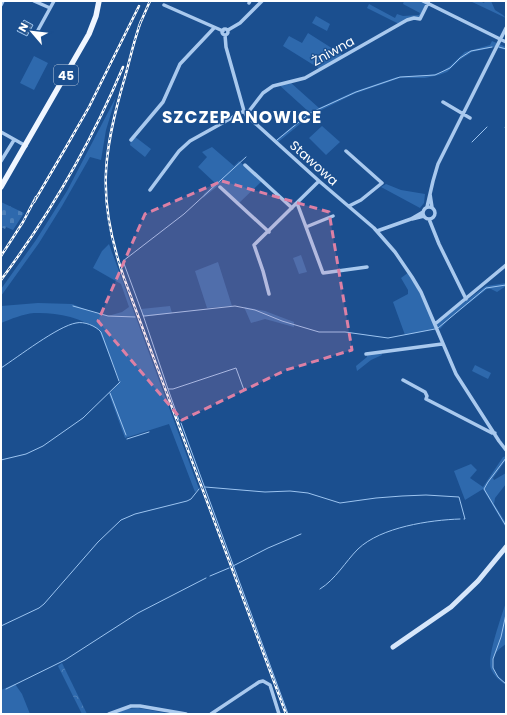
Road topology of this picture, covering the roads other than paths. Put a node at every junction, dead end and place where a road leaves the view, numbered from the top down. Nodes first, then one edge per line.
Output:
1 (3, 1) edge
2 (34, 1) edge
3 (54, 1) edge
4 (98, 1) edge
5 (262, 1) edge
6 (423, 1) edge
7 (428, 2) edge
8 (1, 5) edge
9 (164, 5) dead end
10 (50, 8) junction
11 (214, 28) junction
12 (506, 28) edge
13 (228, 30) junction
14 (223, 31) junction
15 (37, 32) dead end
16 (225, 35) junction
17 (501, 39) junction
18 (506, 42) edge
19 (443, 102) dead end
20 (244, 111) junction
21 (246, 115) junction
22 (463, 115) junction
23 (470, 118) dead end
24 (1, 132) edge
25 (14, 140) junction
26 (131, 140) dead end
27 (26, 146) junction
28 (346, 151) dead end
29 (1, 162) edge
30 (245, 165) dead end
31 (3, 178) edge
32 (320, 181) junction
33 (1, 187) edge
34 (220, 187) dead end
35 (150, 190) dead end
36 (297, 203) junction
37 (348, 206) junction
38 (429, 207) junction
39 (292, 208) junction
40 (423, 214) junction
41 (333, 216) dead end
42 (431, 218) junction
43 (306, 227) junction
44 (378, 231) junction
45 (269, 232) junction
46 (506, 265) edge
47 (367, 267) dead end
48 (269, 294) dead end
49 (466, 299) junction
50 (435, 324) junction
51 (442, 344) junction
52 (366, 354) dead end
53 (403, 380) dead end
54 (495, 433) junction
55 (506, 450) edge
56 (506, 547) edge
57 (393, 647) dead end
58 (109, 714) edge
59 (186, 714) edge
60 (211, 714) edge
61 (279, 714) edge

1 - 8 street
2 - 10 street
3 - 10 street
4 - 27 main road, 45
5 - 13 street
6 - 7 street
7 - 17 street
7 - 21 street, Żniwna
9 - 11 street
10 - 15 street
11 - 14 street
11 - 26 street
12 - 17 street
13 - 14 street
13 - 16 street
14 - 16 street
16 - 20 street, Stawowa
17 - 18 street
17 - 22 street
19 - 22 street
20 - 21 street, Stawowa
20 - 35 street
21 - 32 street, Stawowa
22 - 23 street
22 - 38 street
24 - 25 street
25 - 27 street
25 - 29 street
27 - 31 main road, 45
28 - 37 street
30 - 39 street
31 - 33 main road, 45
32 - 36 street
32 - 37 street, Stawowa
34 - 45 street
36 - 39 street
36 - 43 street
37 - 44 street, Stawowa
38 - 40 street
38 - 42 street
39 - 45 street
40 - 42 street
40 - 44 street
41 - 43 street
42 - 49 street
43 - 47 street
44 - 50 street, Stawowa
45 - 48 street
46 - 49 street
49 - 50 street
50 - 51 street, Stawowa
51 - 52 street
51 - 54 street, Stawowa
53 - 54 street
54 - 55 street, Stawowa
56 - 57 street
58 - 59 street
60 - 61 street

